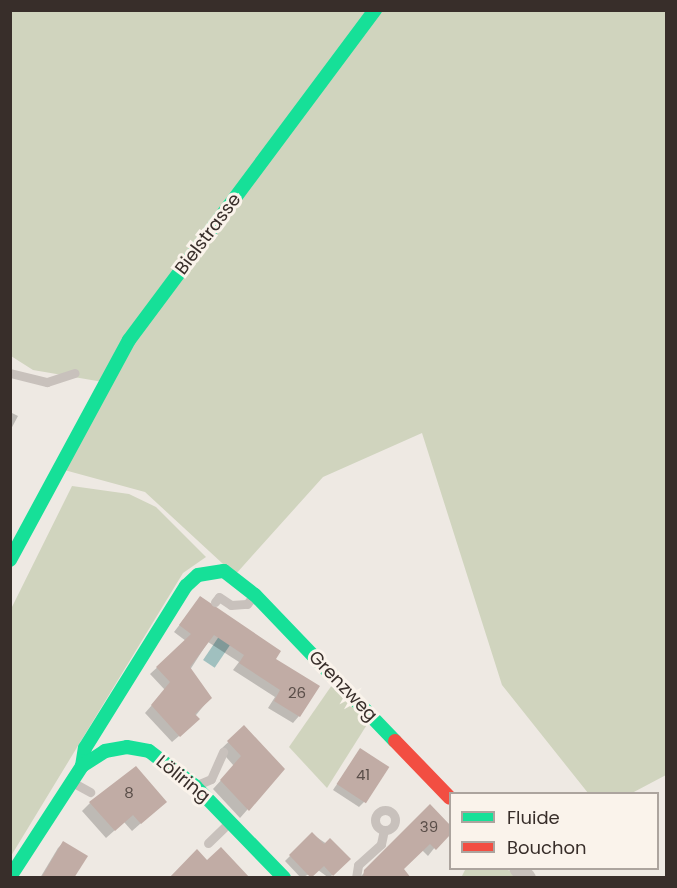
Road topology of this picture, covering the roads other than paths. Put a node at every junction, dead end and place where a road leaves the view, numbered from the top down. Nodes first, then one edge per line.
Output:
1 (375, 10) edge
2 (10, 373) edge
3 (75, 373) dead end
4 (10, 560) edge
5 (255, 595) junction
6 (215, 602) dead end
7 (269, 610) junction
8 (261, 622) dead end
9 (306, 648) junction
10 (298, 663) dead end
11 (223, 752) dead end
12 (82, 766) junction
13 (70, 781) junction
14 (195, 786) junction
15 (90, 792) dead end
16 (449, 797) edge
17 (231, 821) junction
18 (384, 830) dead end
19 (208, 843) dead end
20 (10, 877) edge
21 (284, 878) edge
22 (356, 878) edge

1 - 4 street, Bielstrasse
2 - 3 lane
5 - 6 lane
5 - 7 street, Grenzweg
5 - 12 street, Grenzweg
7 - 8 lane
7 - 9 street, Grenzweg
9 - 10 lane
9 - 16 street, Grenzweg
11 - 14 lane
12 - 13 street, Löliring
12 - 14 street, Löliring
13 - 15 lane
13 - 20 street, Löliring
14 - 17 street, Löliring
17 - 19 lane
17 - 21 street, Löliring
18 - 22 lane

